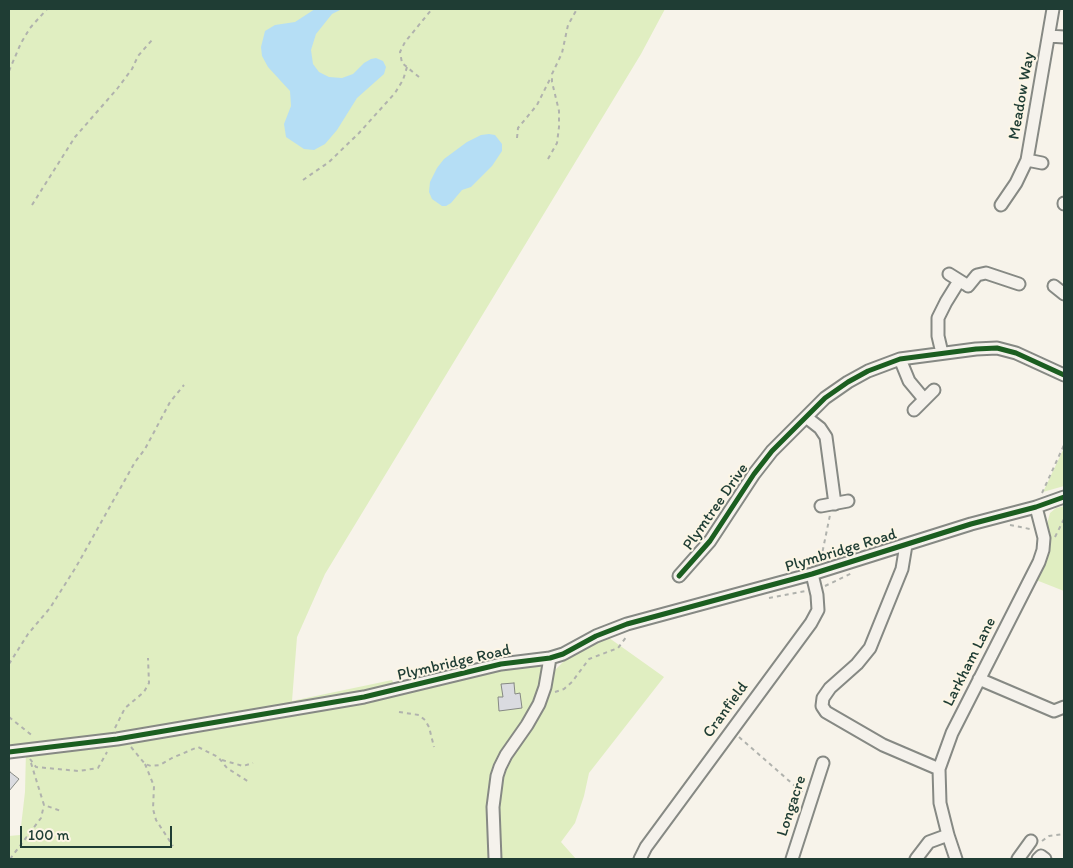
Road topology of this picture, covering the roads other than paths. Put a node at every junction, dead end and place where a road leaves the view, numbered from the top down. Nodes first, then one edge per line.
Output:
1 (1053, 9) edge
2 (1049, 36) junction
3 (1064, 37) edge
4 (1027, 160) junction
5 (1042, 163) dead end
6 (1000, 205) dead end
7 (948, 274) dead end
8 (1020, 284) dead end
9 (966, 286) junction
10 (1054, 286) dead end
11 (1064, 294) edge
12 (942, 353) junction
13 (900, 359) junction
14 (1064, 375) edge
15 (934, 390) dead end
16 (924, 400) junction
17 (914, 410) dead end
18 (806, 418) junction
19 (1064, 497) edge
20 (848, 501) dead end
21 (835, 504) junction
22 (821, 506) dead end
23 (1038, 506) junction
24 (906, 545) junction
25 (816, 572) junction
26 (679, 576) dead end
27 (550, 658) junction
28 (979, 679) junction
29 (1064, 707) edge
30 (9, 752) edge
31 (823, 763) dead end
32 (939, 769) junction
33 (948, 835) junction
34 (1031, 840) dead end
35 (495, 859) edge
36 (640, 859) edge
37 (792, 859) edge
38 (916, 859) edge
39 (956, 859) edge
40 (1018, 859) edge

1 - 2 street, Meadow Way
2 - 3 street, Meadow Way
2 - 4 street, Meadow Way
4 - 5 street, Meadow Way
4 - 6 street, Meadow Way
7 - 9 street
8 - 9 street
9 - 12 street
10 - 11 street
12 - 13 street, Plymtree Drive
12 - 14 street, Plymtree Drive
13 - 16 street
13 - 18 street, Plymtree Drive
15 - 16 street
16 - 17 street
18 - 21 street
18 - 26 street, Plymtree Drive
19 - 23 street, Plymbridge Road
20 - 21 street
21 - 22 street
23 - 24 street, Plymbridge Road
23 - 28 street, Larkham Lane
24 - 25 street, Plymbridge Road
24 - 32 street
25 - 27 street, Plymbridge Road
25 - 36 street, Cranfield
27 - 30 street, Plymbridge Road
27 - 35 street
28 - 29 street
28 - 32 street, Larkham Lane
31 - 37 street, Longacre
32 - 33 street, Larkham Lane
33 - 38 street
33 - 39 street, Larkham Lane
34 - 40 street

